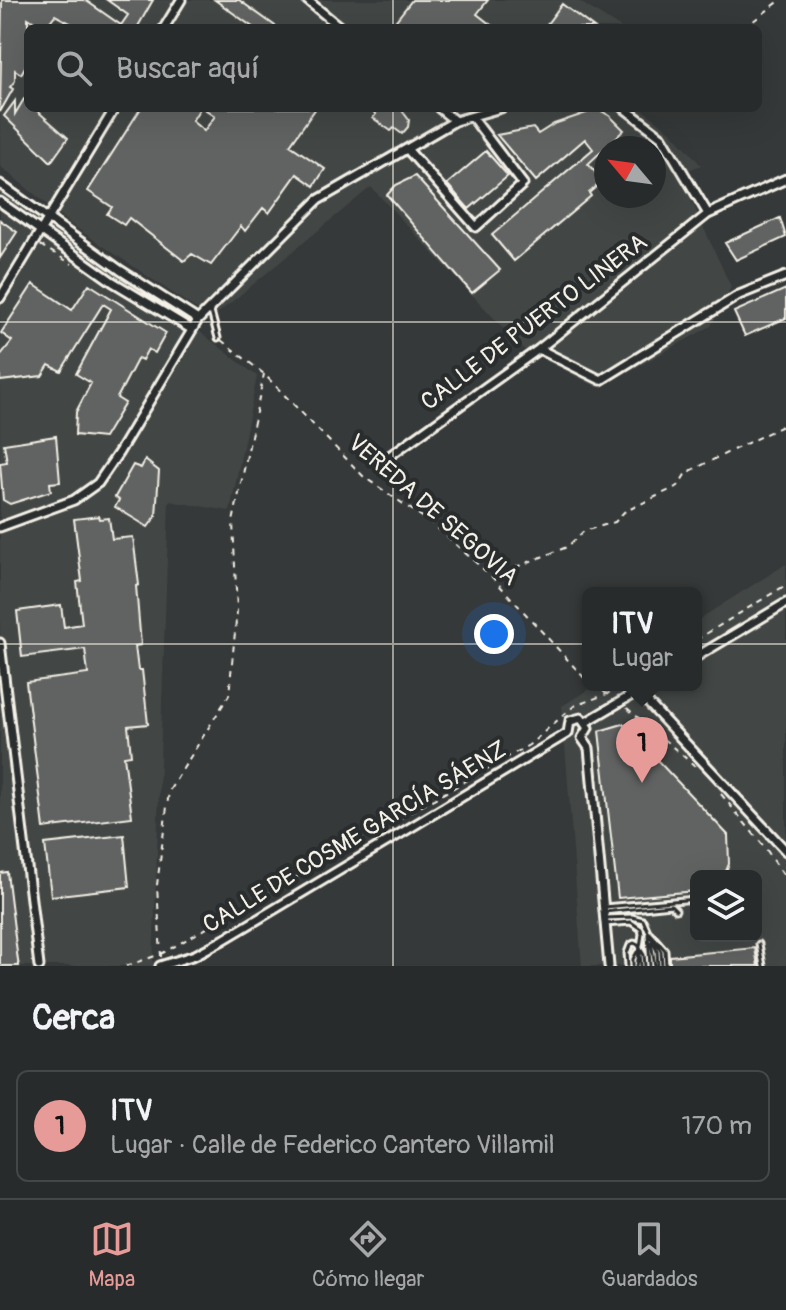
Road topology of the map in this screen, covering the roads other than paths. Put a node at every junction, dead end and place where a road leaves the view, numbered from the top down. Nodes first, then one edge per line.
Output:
1 (181, 0) edge
2 (307, 0) edge
3 (166, 24) edge
4 (336, 24) edge
5 (112, 112) edge
6 (444, 112) edge
7 (488, 112) edge
8 (629, 112) edge
9 (472, 117) junction
10 (455, 121) junction
11 (407, 149) junction
12 (786, 179) edge
13 (0, 184) edge
14 (0, 202) edge
15 (708, 214) junction
16 (46, 218) junction
17 (40, 231) junction
18 (786, 276) edge
19 (0, 298) edge
20 (210, 308) junction
21 (198, 320) junction
22 (191, 329) junction
23 (218, 338) road end
24 (539, 349) junction
25 (388, 457) dead end
26 (0, 527) edge
27 (786, 603) edge
28 (0, 643) edge
29 (702, 653) edge
30 (638, 692) joint
31 (586, 722) junction
32 (568, 733) junction
33 (582, 738) junction
34 (786, 851) edge
35 (690, 900) edge
36 (676, 910) dead end
37 (604, 915) junction
38 (648, 931) junction
39 (759, 944) dead end
40 (639, 949) junction
41 (39, 966) edge
42 (161, 966) edge
43 (609, 966) edge
44 (648, 966) edge
45 (763, 966) edge

1 - 3 street
2 - 4 street
5 - 16 street
6 - 10 street
7 - 9 street
8 - 15 street
9 - 10 street
9 - 11 street
10 - 11 street
11 - 20 street
12 - 15 street, CALLE DE PUERTO LINERA
13 - 16 street
14 - 17 street
15 - 24 street, CALLE DE PUERTO LINERA
16 - 17 street
16 - 21 street
17 - 19 street
17 - 22 street
18 - 24 street
20 - 21 street
20 - 23 lane
21 - 22 street
22 - 26 street
24 - 25 street, CALLE DE PUERTO LINERA
27 - 29 street
28 - 41 street
30 - 31 street
30 - 34 street
31 - 32 street
31 - 33 street
32 - 33 street
32 - 42 street, CALLE DE COSME GARCÍA SÁENZ
33 - 37 street
35 - 37 lane
36 - 37 lane
37 - 38 lane
37 - 40 lane
37 - 43 street
38 - 44 lane
38 - 44 lane
38 - 44 lane
39 - 45 lane
40 - 44 lane
40 - 44 lane
40 - 44 lane

